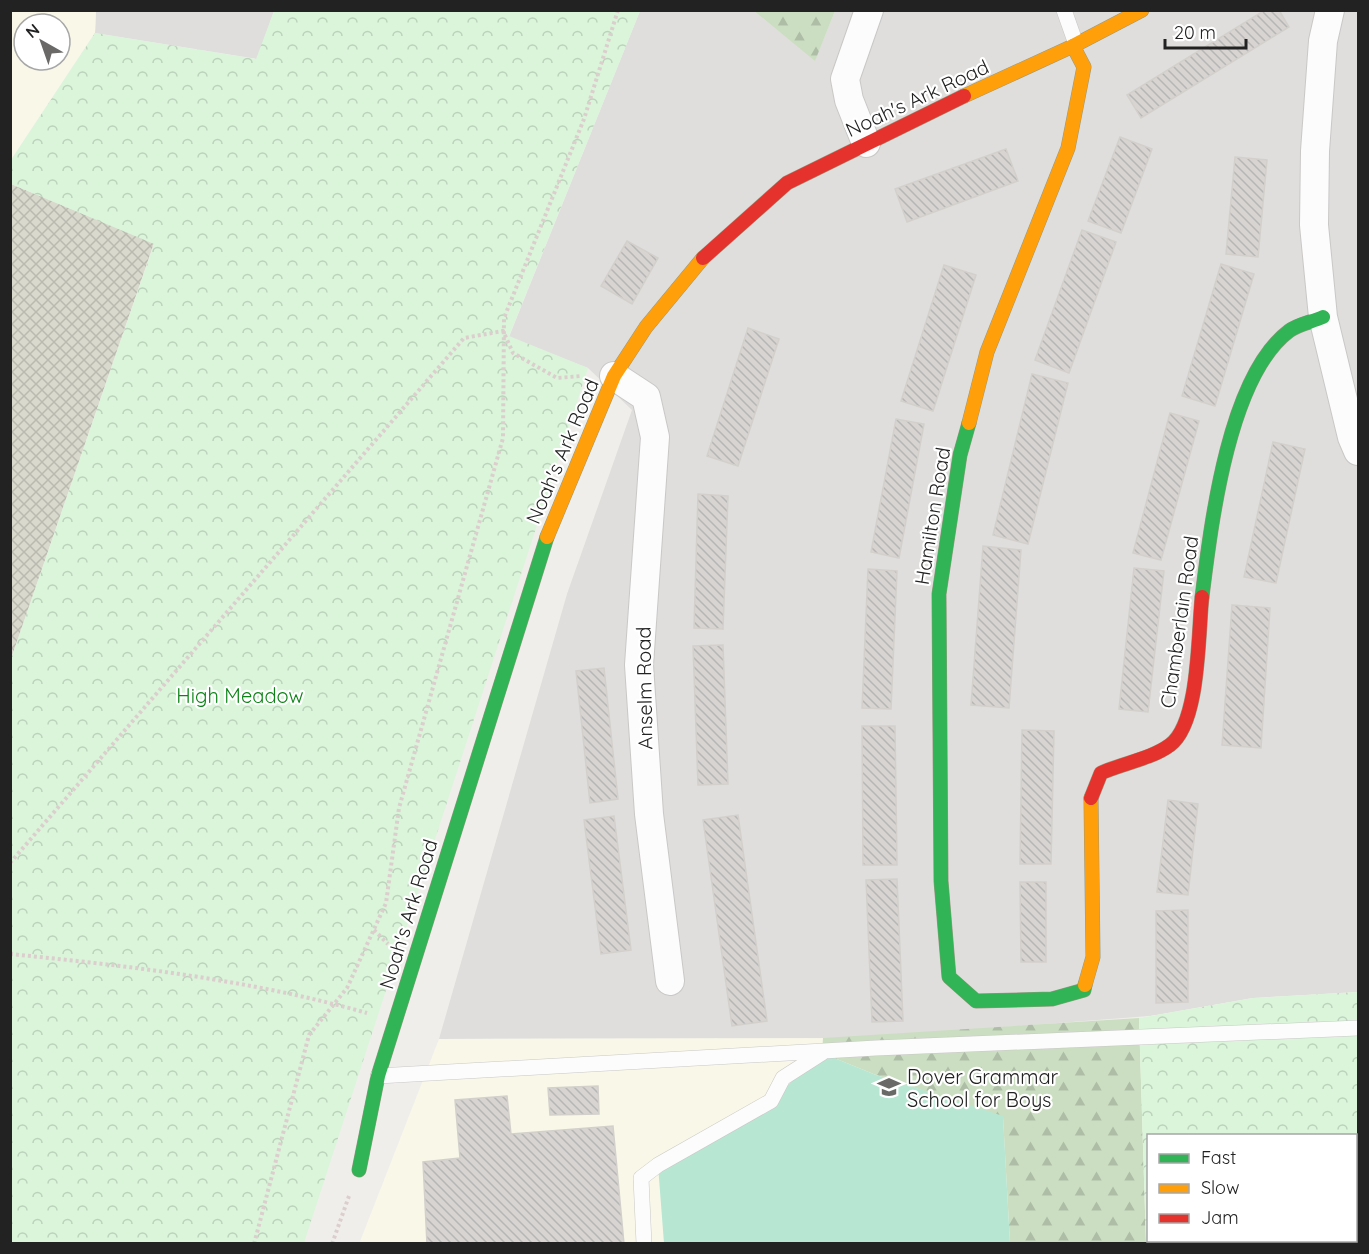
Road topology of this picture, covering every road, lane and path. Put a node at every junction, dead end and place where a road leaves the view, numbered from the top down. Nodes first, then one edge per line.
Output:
1 (618, 10) edge
2 (869, 10) edge
3 (1064, 10) edge
4 (1142, 10) edge
5 (1330, 10) edge
6 (1074, 45) junction
7 (866, 143) junction
8 (1323, 318) junction
9 (503, 330) junction
10 (614, 376) junction
11 (557, 378) dead end
12 (1359, 452) edge
13 (10, 863) edge
14 (10, 954) edge
15 (670, 981) dead end
16 (976, 1001) joint
17 (335, 1004) junction
18 (1359, 1028) edge
19 (822, 1053) junction
20 (378, 1076) junction
21 (358, 1170) joint
22 (254, 1244) edge
23 (332, 1244) edge
24 (644, 1244) edge

1 - 9 path
2 - 7 street
3 - 6 lane
4 - 6 street, Noah's Ark Road
5 - 8 street
6 - 7 street, Noah's Ark Road
6 - 16 street, Hamilton Road
7 - 10 street, Noah's Ark Road
8 - 12 street
8 - 16 street, Chamberlain Road
9 - 11 path
9 - 13 path
9 - 17 path
10 - 15 street, Anselm Road
10 - 20 street, Noah's Ark Road
14 - 17 path
17 - 22 path
18 - 19 lane
19 - 20 lane
19 - 24 lane
20 - 21 street, Noah's Ark Road
21 - 23 path

